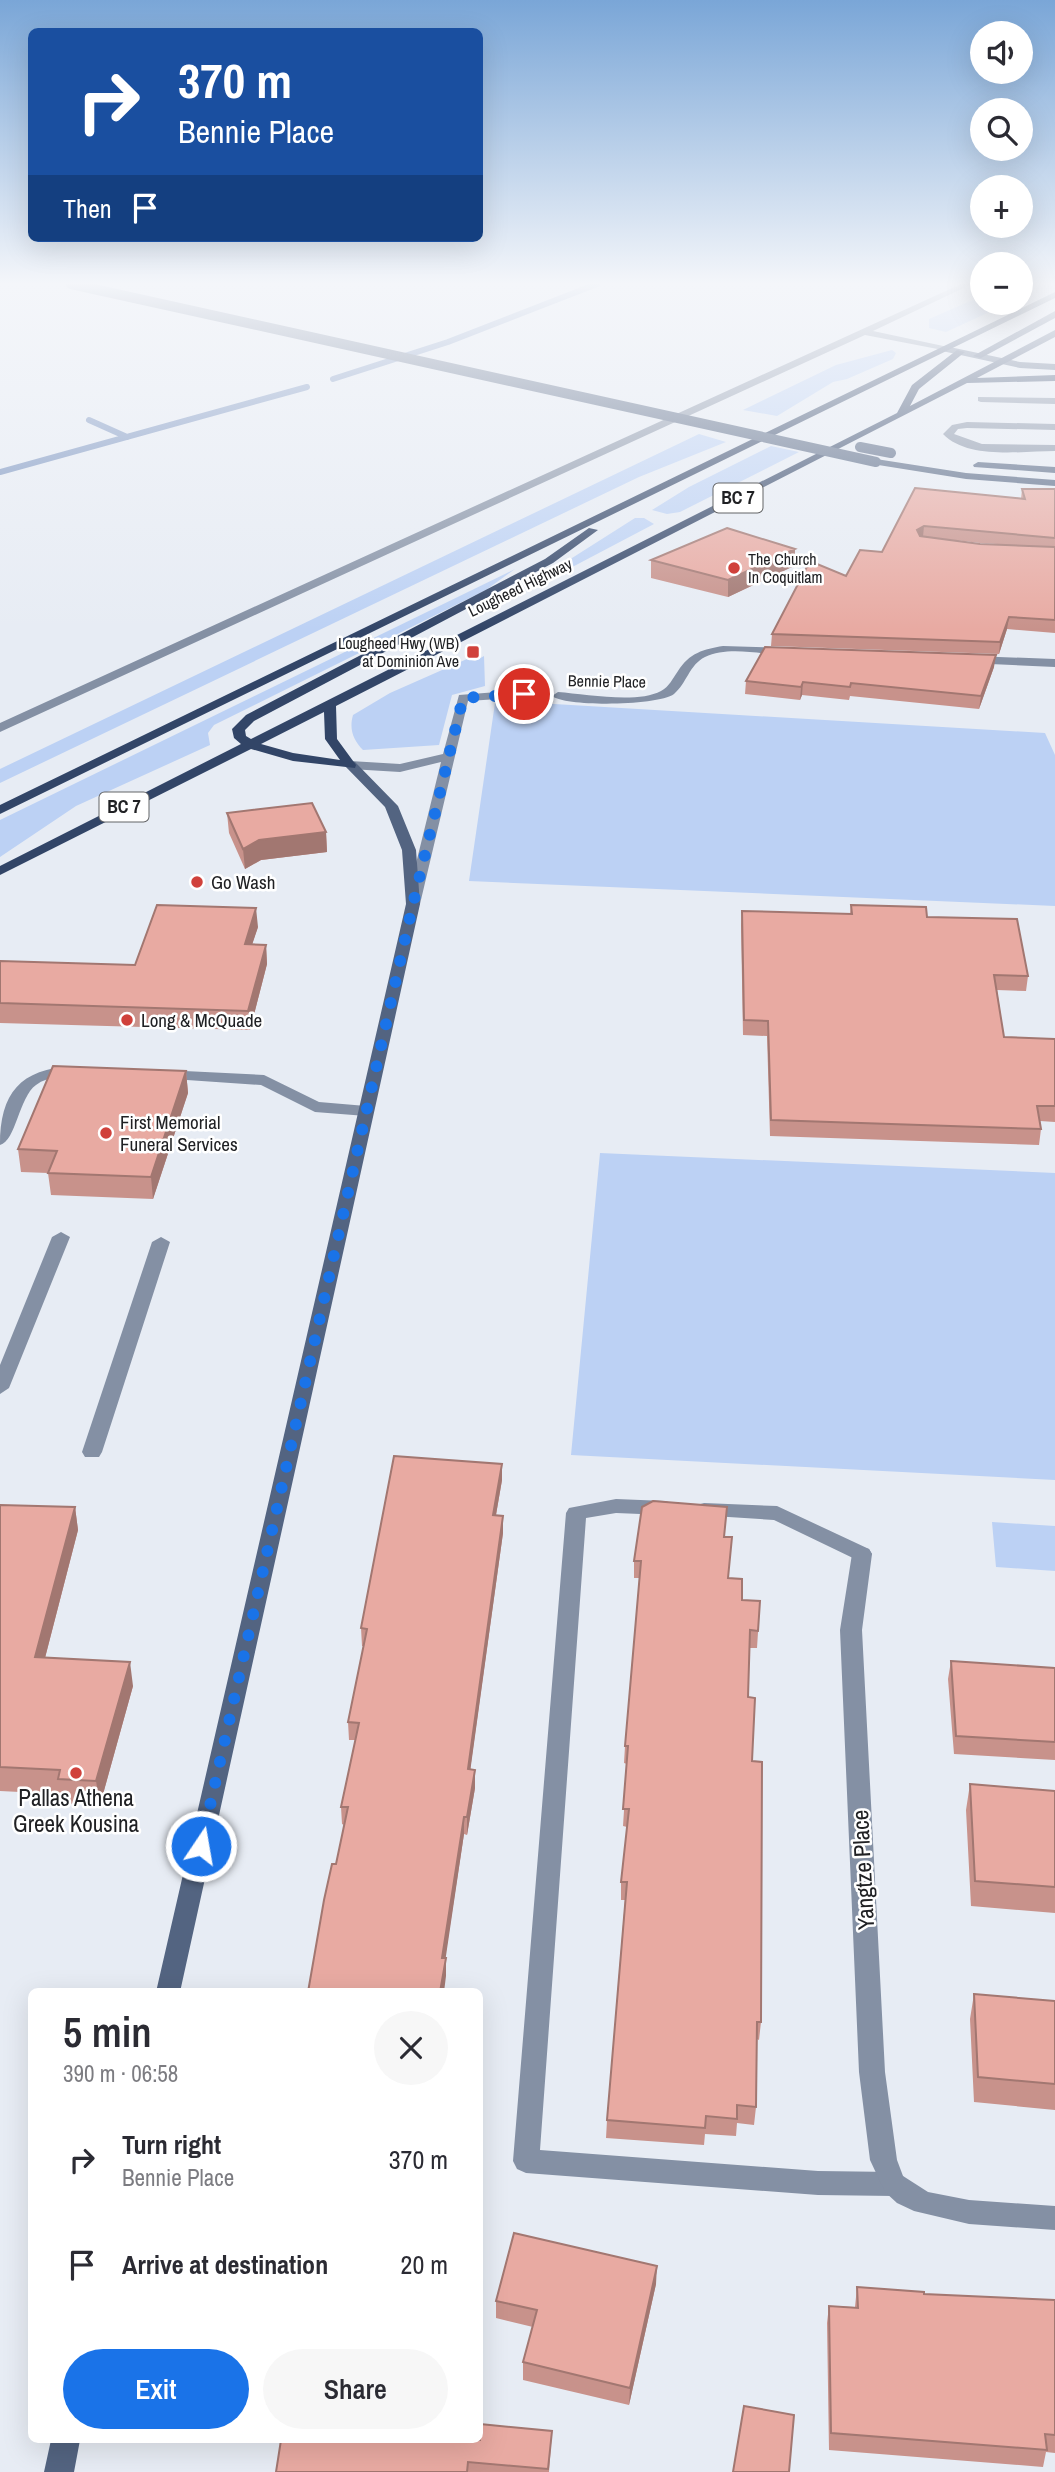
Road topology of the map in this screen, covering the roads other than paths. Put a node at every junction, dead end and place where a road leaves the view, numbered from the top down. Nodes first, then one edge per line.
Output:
1 (593, 399) edge
2 (644, 399) edge
3 (719, 399) edge
4 (841, 399) edge
5 (909, 399) edge
6 (928, 399) edge
7 (994, 399) edge
8 (1055, 401) edge
9 (901, 414) junction
10 (1055, 426) edge
11 (1055, 446) edge
12 (1055, 470) edge
13 (1055, 483) edge
14 (638, 498) junction
15 (795, 653) edge
16 (959, 659) edge
17 (1055, 663) edge
18 (524, 694) dead end
19 (558, 696) dead end
20 (330, 703) junction
21 (0, 728) edge
22 (249, 744) junction
23 (449, 756) junction
24 (350, 765) junction
25 (0, 810) edge
26 (0, 871) edge
27 (413, 904) junction
28 (91, 1072) edge
29 (146, 1074) edge
30 (366, 1111) junction
31 (0, 1140) edge
32 (61, 1237) dead end
33 (161, 1242) dead end
34 (0, 1388) edge
35 (92, 1452) dead end
36 (169, 1988) edge
37 (894, 2184) junction
38 (1055, 2218) edge
39 (65, 2443) edge
40 (59, 2472) edge

1 - 13 main road, bridge
2 - 12 main road, bridge
3 - 21 street
4 - 14 main road, Lougheed Highway / BC 7
5 - 9 main road
6 - 9 main road, Lougheed Highway / BC 7
7 - 8 street
9 - 20 main road, Lougheed Highway / BC 7
10 - 11 street
14 - 22 main road
14 - 25 main road, Lougheed Highway / BC 7
15 - 19 street, Bennie Place
16 - 17 street
18 - 23 street
20 - 22 main road, Lougheed Highway / BC 7
20 - 24 main road
22 - 24 main road
22 - 26 main road, Lougheed Highway / BC 7
23 - 24 street
23 - 27 street
24 - 27 main road
27 - 30 main road
28 - 31 street
29 - 30 street
30 - 36 main road
32 - 34 street
33 - 35 street
37 - 37 street, Yangtze Place
37 - 38 street
39 - 40 main road

